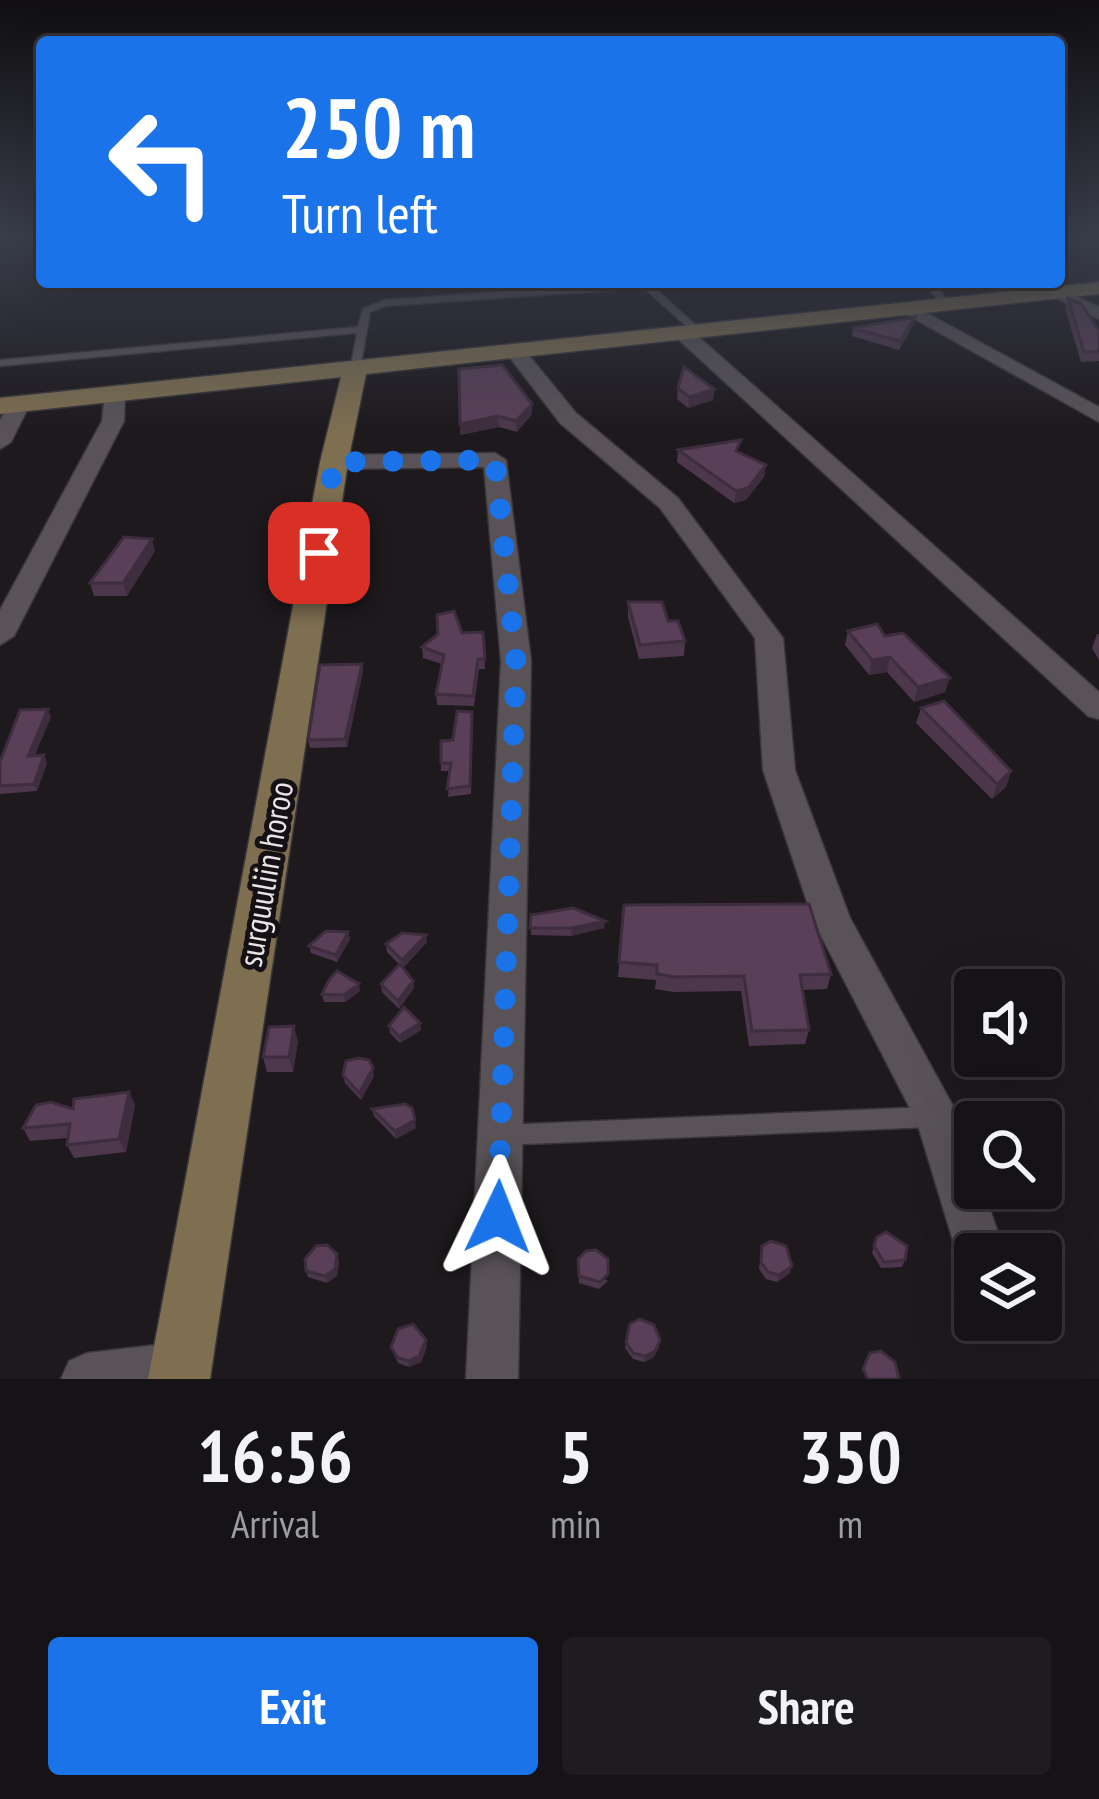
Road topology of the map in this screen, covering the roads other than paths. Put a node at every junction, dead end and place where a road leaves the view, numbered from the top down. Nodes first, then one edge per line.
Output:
1 (389, 303) edge
2 (663, 303) edge
3 (955, 303) edge
4 (947, 305) joint
5 (910, 309) junction
6 (692, 334) junction
7 (357, 350) junction
8 (515, 351) junction
9 (0, 363) edge
10 (115, 393) junction
11 (10, 405) edge
12 (1099, 416) edge
13 (0, 442) edge
14 (334, 462) junction
15 (0, 636) edge
16 (1099, 709) edge
17 (937, 1117) junction
18 (502, 1136) junction
19 (974, 1233) edge
20 (180, 1374) edge
21 (87, 1379) edge
22 (492, 1379) edge

1 - 7 lane
2 - 6 lane
3 - 4 street
4 - 5 street
5 - 6 street
5 - 12 street
6 - 8 street
6 - 16 street
7 - 8 street
7 - 9 lane
7 - 10 street
7 - 14 street, surguuliin horoo
8 - 17 street
10 - 11 street
10 - 15 street
11 - 13 street
14 - 18 street
14 - 20 street, surguuliin horoo
17 - 18 lane
17 - 19 street
18 - 22 street
20 - 21 street

